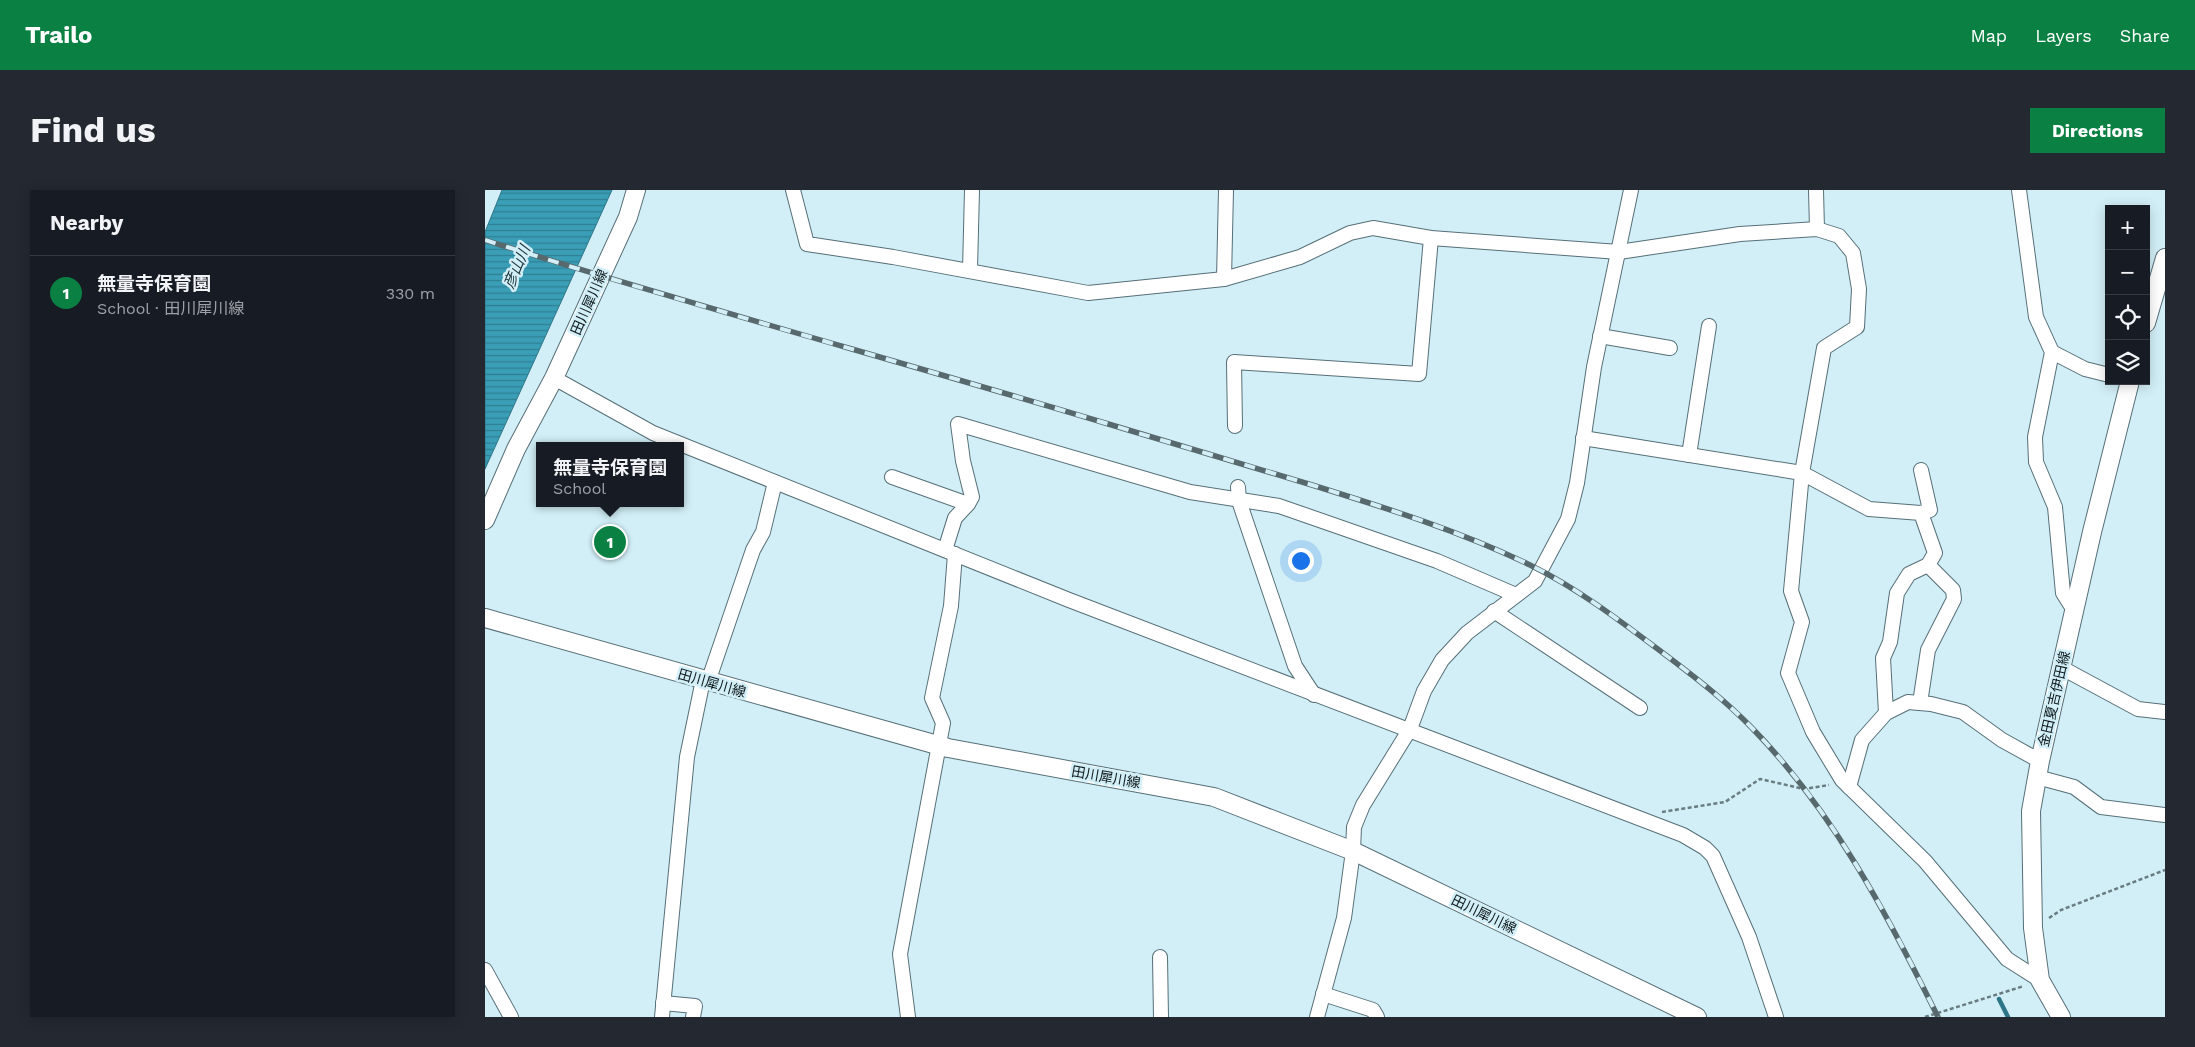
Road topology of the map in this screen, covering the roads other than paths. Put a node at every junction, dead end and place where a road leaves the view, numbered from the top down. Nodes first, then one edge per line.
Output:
1 (636, 190) edge
2 (793, 190) edge
3 (972, 190) edge
4 (1226, 190) edge
5 (1631, 190) edge
6 (1816, 190) edge
7 (2019, 190) edge
8 (1817, 229) junction
9 (1431, 238) junction
10 (1619, 252) junction
11 (2165, 258) edge
12 (970, 270) junction
13 (1224, 279) junction
14 (2150, 310) edge
15 (1709, 326) dead end
16 (1600, 336) junction
17 (1670, 348) dead end
18 (2052, 352) junction
19 (2105, 374) edge
20 (554, 378) junction
21 (2129, 385) edge
22 (1235, 426) dead end
23 (1583, 438) junction
24 (675, 442) edge
25 (684, 445) edge
26 (1689, 455) junction
27 (1921, 470) dead end
28 (1802, 473) junction
29 (892, 477) dead end
30 (775, 482) junction
31 (1238, 494) junction
32 (968, 504) junction
33 (1921, 513) junction
34 (485, 520) edge
35 (950, 552) junction
36 (1928, 565) junction
37 (1516, 595) junction
38 (1494, 611) junction
39 (2075, 612) junction
40 (485, 618) edge
41 (2062, 668) junction
42 (706, 681) junction
43 (1314, 695) junction
44 (1920, 703) junction
45 (1640, 708) dead end
46 (2165, 712) edge
47 (1886, 713) junction
48 (1410, 729) junction
49 (938, 745) junction
50 (2038, 769) junction
51 (1846, 784) junction
52 (2165, 815) edge
53 (1353, 851) junction
54 (1160, 957) dead end
55 (485, 970) edge
56 (2040, 980) junction
57 (1323, 994) junction
58 (663, 1010) edge
59 (1683, 1014) edge
60 (511, 1017) edge
61 (693, 1017) edge
62 (908, 1017) edge
63 (1161, 1017) edge
64 (1317, 1017) edge
65 (1377, 1017) edge
66 (1776, 1017) edge
67 (2061, 1017) edge

1 - 20 main road, 田川犀川線
2 - 12 street
3 - 12 street
4 - 13 street
5 - 10 street
6 - 8 street
7 - 18 street
8 - 10 street
8 - 28 street
9 - 10 street
9 - 13 street
9 - 22 street
10 - 16 street
11 - 14 main road
12 - 13 street
15 - 26 street
16 - 17 street
16 - 23 street
18 - 19 street
18 - 39 street
20 - 24 street
20 - 34 main road, 田川犀川線
21 - 39 main road, 金田夏吉伊田線
23 - 26 street
23 - 37 street
25 - 30 street
26 - 28 street
27 - 33 street
28 - 33 street
28 - 51 street
29 - 32 street
30 - 35 street
30 - 42 street
31 - 32 street
31 - 37 street
31 - 43 street
32 - 35 street
33 - 36 street
35 - 43 street
35 - 49 street
36 - 44 street
36 - 47 street
37 - 38 street
38 - 45 street
38 - 48 street
39 - 41 main road, 金田夏吉伊田線
40 - 42 main road, 田川犀川線
41 - 46 street
41 - 50 main road, 金田夏吉伊田線
42 - 49 main road, 田川犀川線
42 - 58 street
43 - 48 street
44 - 47 street
44 - 50 street
47 - 51 street
48 - 53 street
48 - 66 street
49 - 53 main road, 田川犀川線
49 - 62 street
50 - 52 street
50 - 56 main road, 金田夏吉伊田線
51 - 56 street
53 - 57 street
53 - 59 main road, 田川犀川線
54 - 63 street
55 - 60 street
56 - 67 main road, 金田夏吉伊田線
57 - 64 street
57 - 65 street
58 - 61 street

